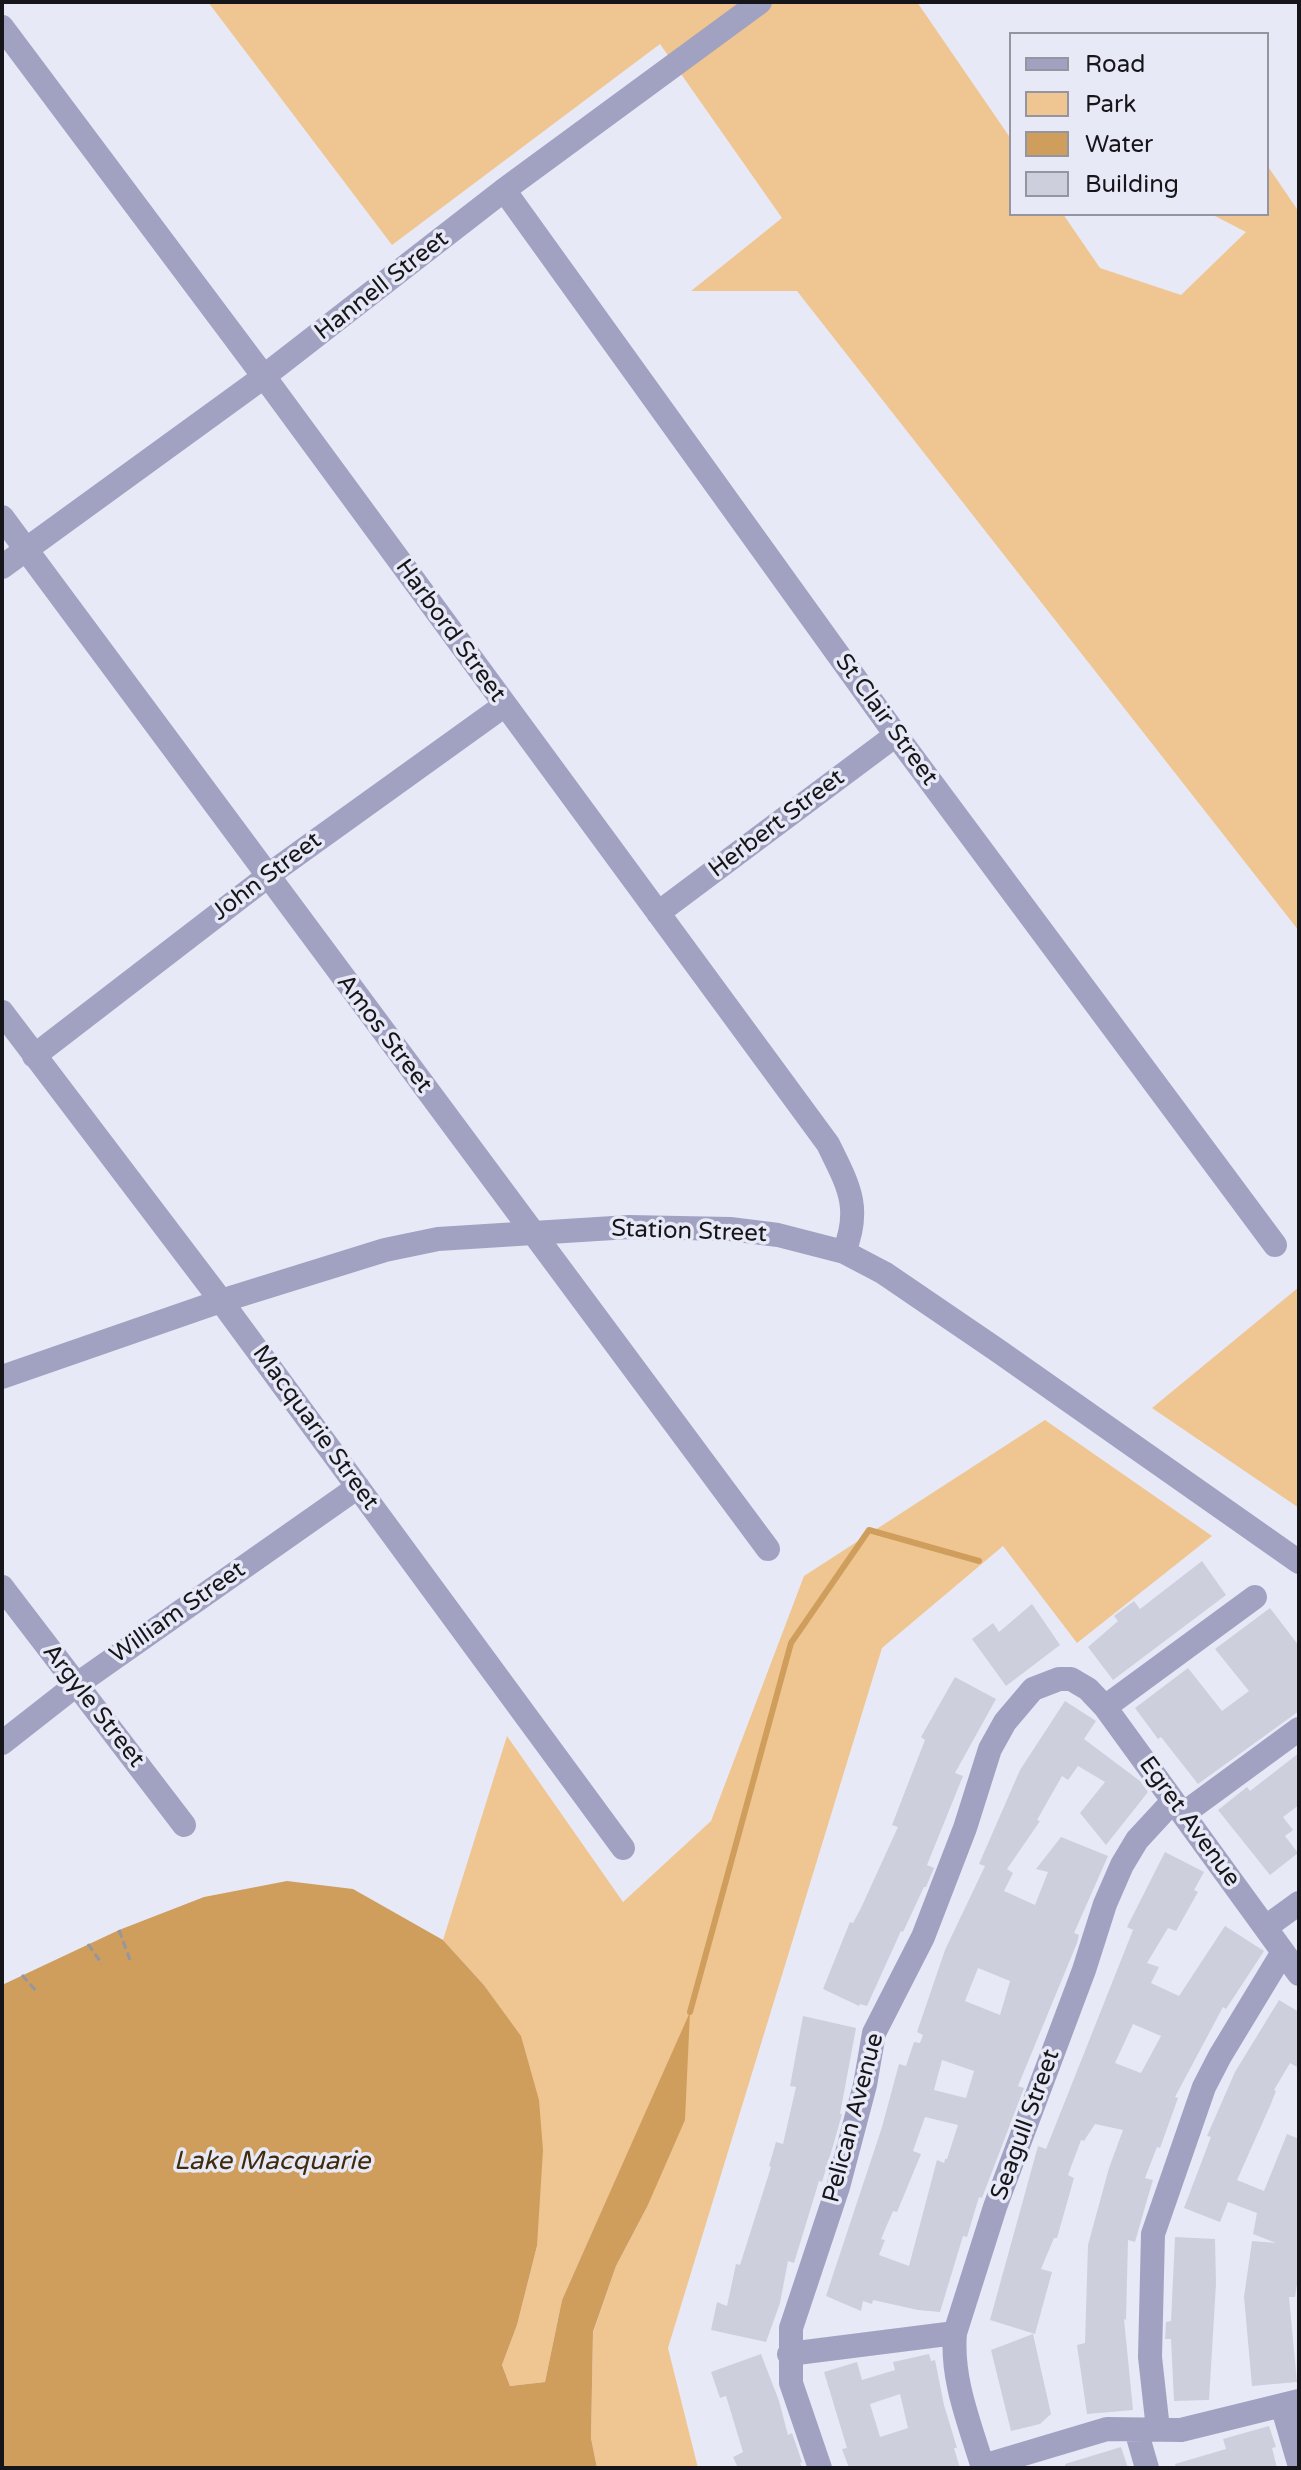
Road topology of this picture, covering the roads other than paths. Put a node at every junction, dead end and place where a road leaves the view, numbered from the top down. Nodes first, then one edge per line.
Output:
1 (760, 2) edge
2 (2, 27) edge
3 (504, 190) junction
4 (264, 377) junction
5 (2, 517) edge
6 (26, 548) junction
7 (2, 567) edge
8 (505, 705) junction
9 (896, 735) junction
10 (267, 876) junction
11 (658, 913) junction
12 (2, 1012) edge
13 (34, 1056) junction
14 (532, 1232) junction
15 (1275, 1245) dead end
16 (844, 1252) junction
17 (221, 1301) junction
18 (2, 1377) edge
19 (358, 1487) junction
20 (768, 1549) dead end
21 (1299, 1562) edge
22 (2, 1587) edge
23 (1255, 1597) dead end
24 (1071, 1679) joint
25 (76, 1685) junction
26 (1105, 1707) junction
27 (1299, 1729) edge
28 (2, 1743) edge
29 (1178, 1808) junction
30 (184, 1825) dead end
31 (623, 1848) dead end
32 (1299, 1903) edge
33 (1266, 1927) junction
34 (1283, 1952) junction
35 (1299, 1974) edge
36 (955, 2333) junction
37 (789, 2354) junction
38 (1290, 2403) edge
39 (1147, 2430) junction
40 (1299, 2463) edge
41 (983, 2467) edge
42 (820, 2468) edge
43 (1147, 2468) edge

1 - 3 street, Hannell Street
2 - 4 street, Harbord Street
3 - 4 street, Hannell Street
3 - 9 street, St Clair Street
4 - 6 street, Hannell Street
4 - 8 street, Harbord Street
5 - 6 street, Amos Street
6 - 7 street, Hannell Street
6 - 10 street, Amos Street
8 - 10 street, John Street
8 - 11 street, Harbord Street
9 - 11 street, Herbert Street
9 - 15 street, St Clair Street
10 - 13 street, John Street
10 - 14 street, Amos Street
11 - 16 street, Harbord Street
12 - 13 street, Macquarie Street
13 - 17 street, Macquarie Street
14 - 16 street, Station Street
14 - 17 street, Station Street
14 - 20 street, Amos Street
16 - 21 street, Station Street
17 - 18 street, Station Street
17 - 19 street, Macquarie Street
19 - 25 street, William Street
19 - 31 street, Macquarie Street
22 - 25 street, Argyle Street
23 - 26 street
24 - 26 street, Egret Avenue
24 - 37 street, Pelican Avenue
25 - 28 street, William Street
25 - 30 street, Argyle Street
26 - 29 street, Egret Avenue
27 - 29 street, Seagull Street
29 - 33 street, Egret Avenue
29 - 36 street, Seagull Street
32 - 33 street
33 - 34 street, Egret Avenue
34 - 35 street, Egret Avenue
34 - 39 street
36 - 37 street
36 - 41 street, Seagull Street
37 - 42 street, Pelican Avenue
38 - 39 street
38 - 40 street
39 - 41 street
39 - 43 street

